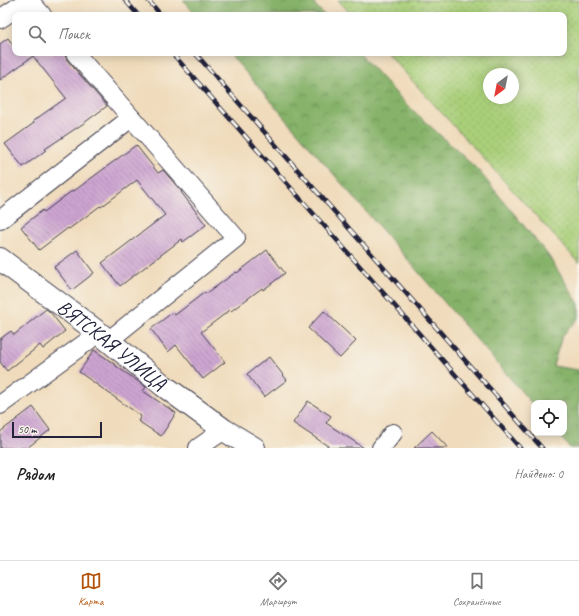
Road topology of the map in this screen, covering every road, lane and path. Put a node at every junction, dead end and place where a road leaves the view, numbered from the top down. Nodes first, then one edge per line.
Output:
1 (28, 0) edge
2 (39, 12) edge
3 (0, 19) edge
4 (78, 56) edge
5 (131, 118) junction
6 (0, 220) edge
7 (0, 259) edge
8 (103, 337) junction
9 (0, 406) edge
10 (224, 430) junction
11 (392, 433) dead end
12 (198, 448) edge
13 (243, 448) edge
14 (254, 448) edge
15 (382, 448) edge

1 - 2 street
1 - 3 street
4 - 5 street
5 - 6 street
5 - 8 street
7 - 8 main road, ВЯТСКАЯ УЛИЦА
8 - 9 street
8 - 10 main road, ВЯТСКАЯ УЛИЦА
10 - 12 street
10 - 13 street
10 - 14 main road, ВЯТСКАЯ УЛИЦА
11 - 15 street

